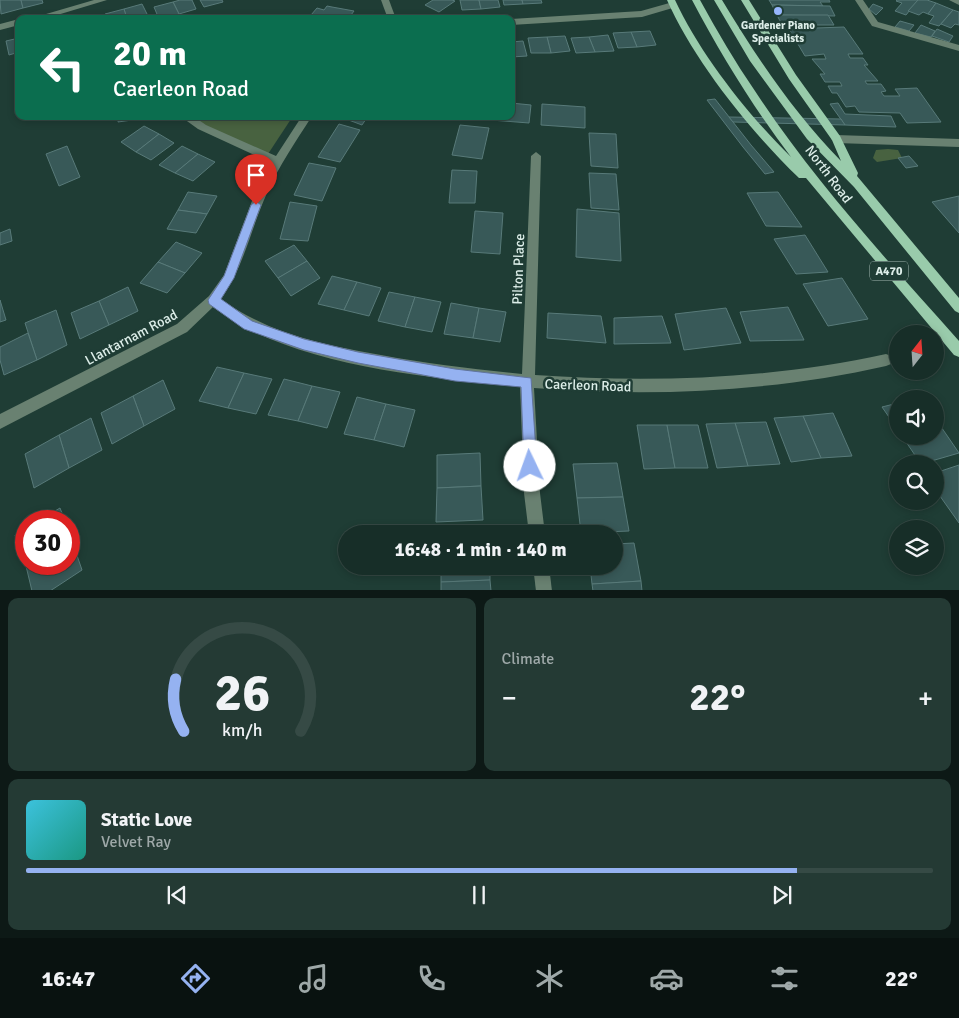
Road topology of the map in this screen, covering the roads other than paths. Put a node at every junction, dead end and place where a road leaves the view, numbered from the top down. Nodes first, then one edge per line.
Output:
1 (103, 0) edge
2 (385, 0) edge
3 (696, 0) edge
4 (718, 0) edge
5 (745, 0) edge
6 (860, 0) edge
7 (953, 0) edge
8 (959, 2) edge
9 (672, 3) edge
10 (48, 15) edge
11 (391, 15) edge
12 (515, 22) edge
13 (15, 23) edge
14 (0, 28) edge
15 (959, 48) edge
16 (191, 120) edge
17 (304, 120) edge
18 (836, 139) junction
19 (959, 143) edge
20 (536, 156) dead end
21 (278, 161) junction
22 (858, 184) junction
23 (820, 190) junction
24 (214, 300) junction
25 (959, 308) edge
26 (959, 351) edge
27 (886, 360) dead end
28 (527, 382) junction
29 (0, 422) edge
30 (536, 525) edge
31 (542, 575) edge
32 (544, 590) edge

1 - 10 street
2 - 11 street
3 - 23 main road, North Road / A470
4 - 22 main road, North Road / A470
5 - 18 main road
6 - 15 street
7 - 8 street
9 - 12 street
9 - 23 main road
13 - 14 street
16 - 21 street
17 - 21 street, Llantarnam Road
18 - 19 street
18 - 22 main road
20 - 28 street, Pilton Place
21 - 24 street, Llantarnam Road
22 - 25 main road, North Road / A470
23 - 26 main road, North Road / A470
24 - 28 street, Caerleon Road
24 - 29 street, Llantarnam Road
27 - 28 street, Caerleon Road
28 - 30 street, Pilton Place
31 - 32 street

